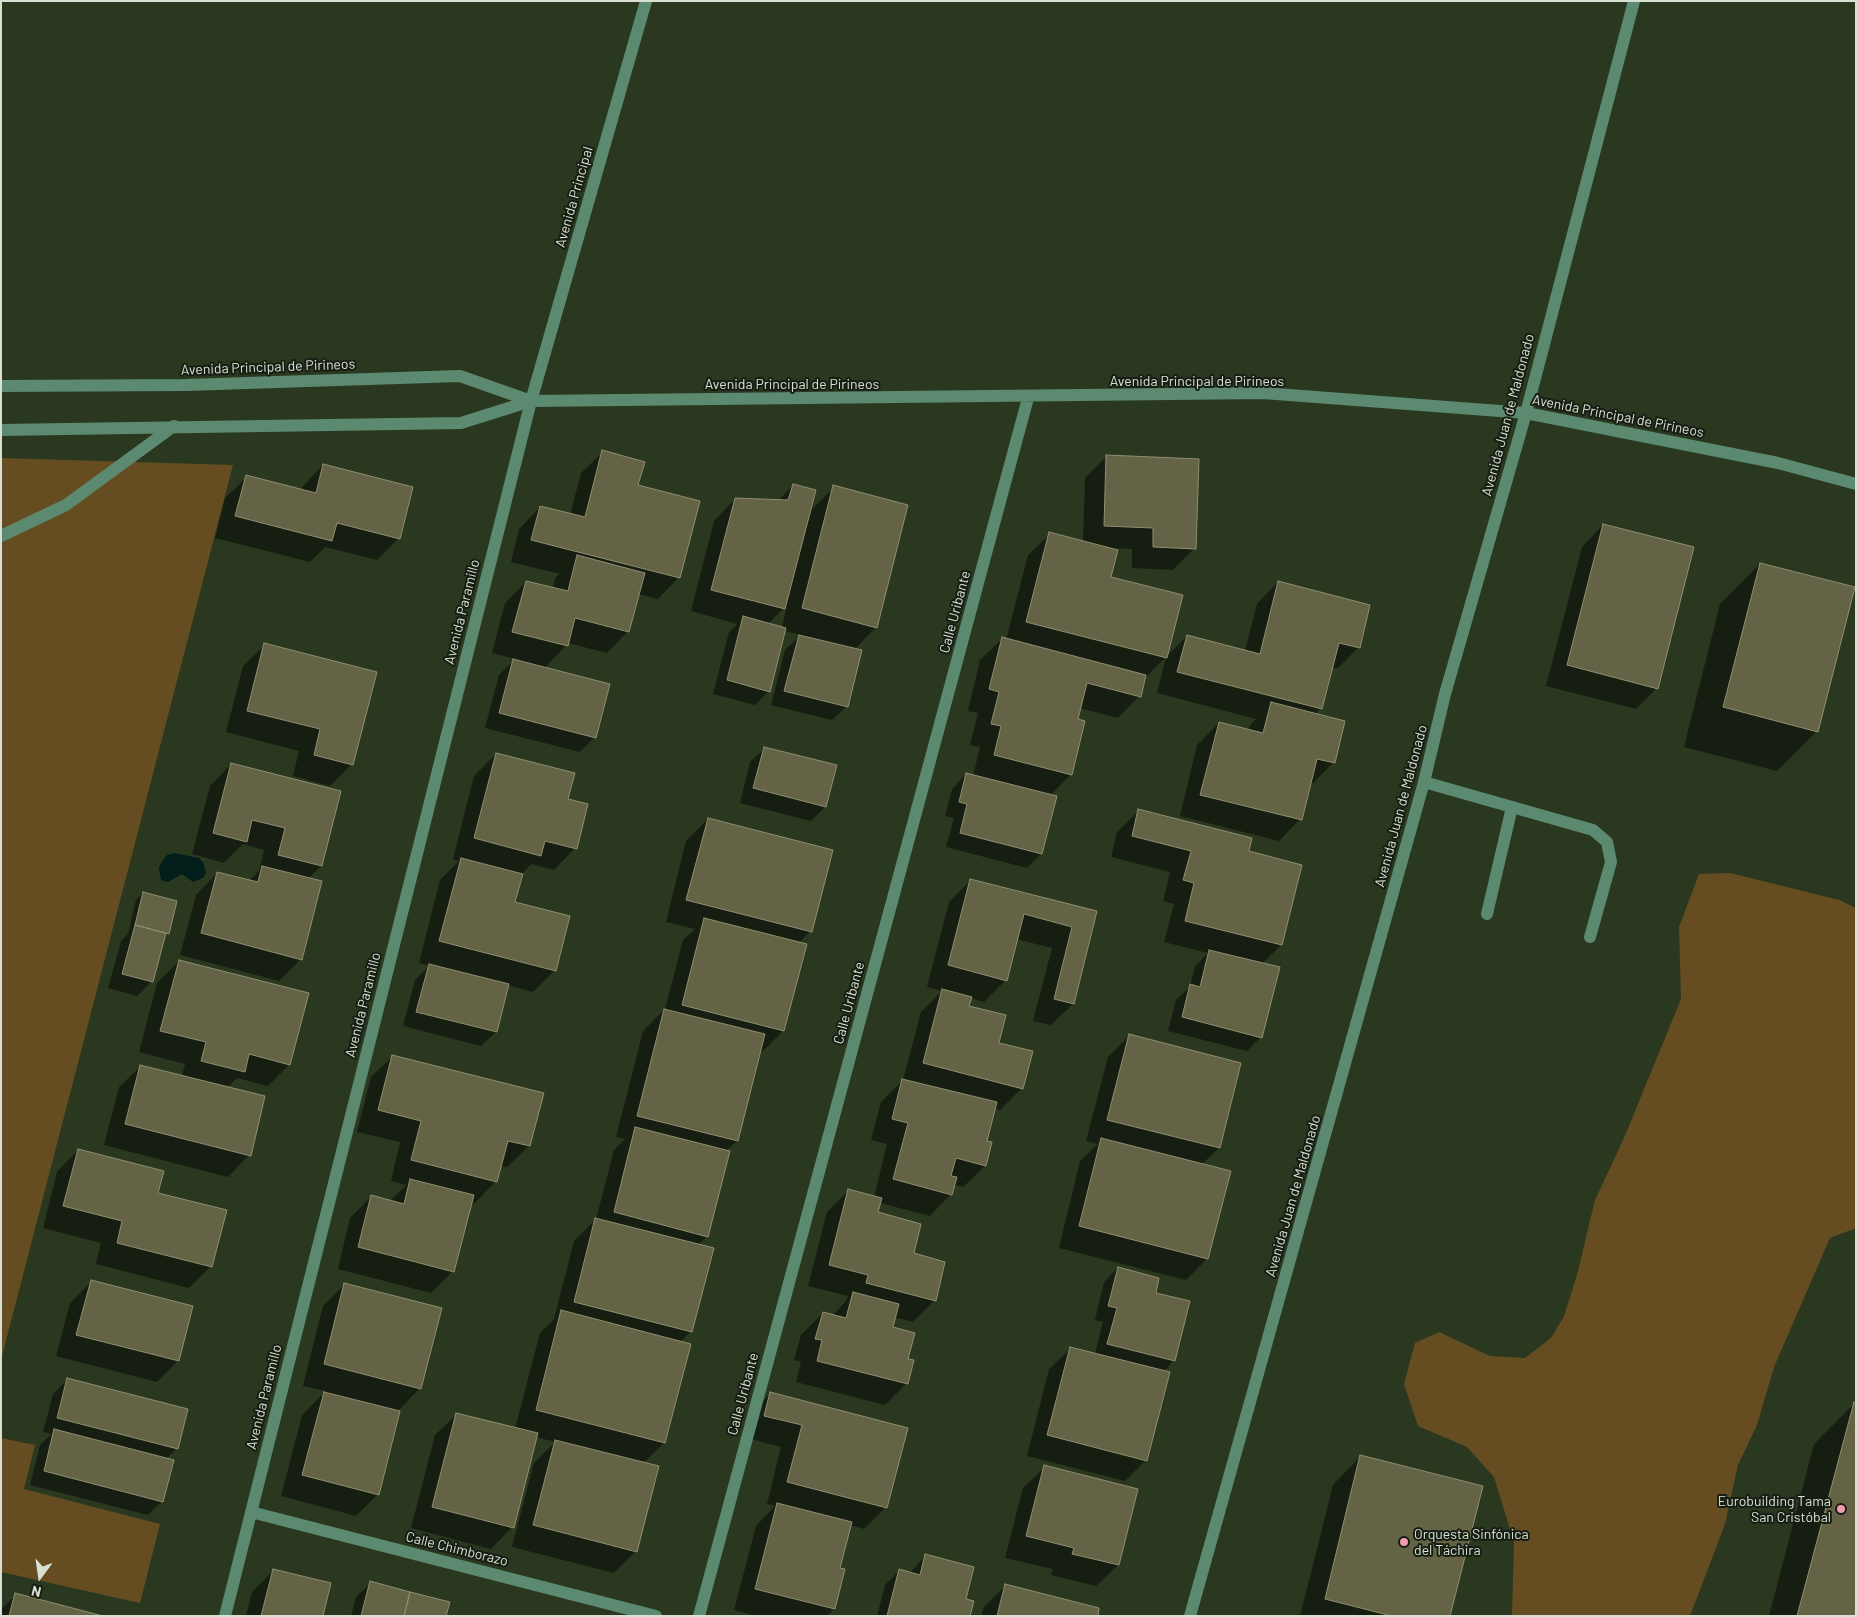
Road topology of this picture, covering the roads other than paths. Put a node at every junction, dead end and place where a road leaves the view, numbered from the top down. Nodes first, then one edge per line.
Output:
1 (646, 1) edge
2 (1634, 1) edge
3 (1, 386) edge
4 (1028, 398) junction
5 (531, 401) junction
6 (1526, 413) junction
7 (174, 426) junction
8 (1, 430) edge
9 (1856, 484) edge
10 (1, 536) edge
11 (1424, 782) junction
12 (1512, 807) junction
13 (1487, 914) dead end
14 (1590, 937) dead end
15 (251, 1512) junction
16 (225, 1616) edge
17 (656, 1616) edge
18 (699, 1616) edge
19 (1190, 1616) edge

1 - 5 street, Avenida Principal
2 - 6 street, Avenida Juan de Maldonado
3 - 5 street, Avenida Principal de Pirineos
4 - 5 street, Avenida Principal de Pirineos
4 - 6 street, Avenida Principal de Pirineos
4 - 18 street, Calle Uribante
5 - 7 street, Avenida Principal de Pirineos
5 - 15 street, Avenida Paramillo
6 - 9 street, Avenida Principal de Pirineos
6 - 11 street, Avenida Juan de Maldonado
7 - 8 street, Avenida Principal de Pirineos
7 - 10 street
11 - 12 street
11 - 19 street, Avenida Juan de Maldonado
12 - 13 street
12 - 14 street
15 - 16 street, Avenida Paramillo
15 - 17 street, Calle Chimborazo

